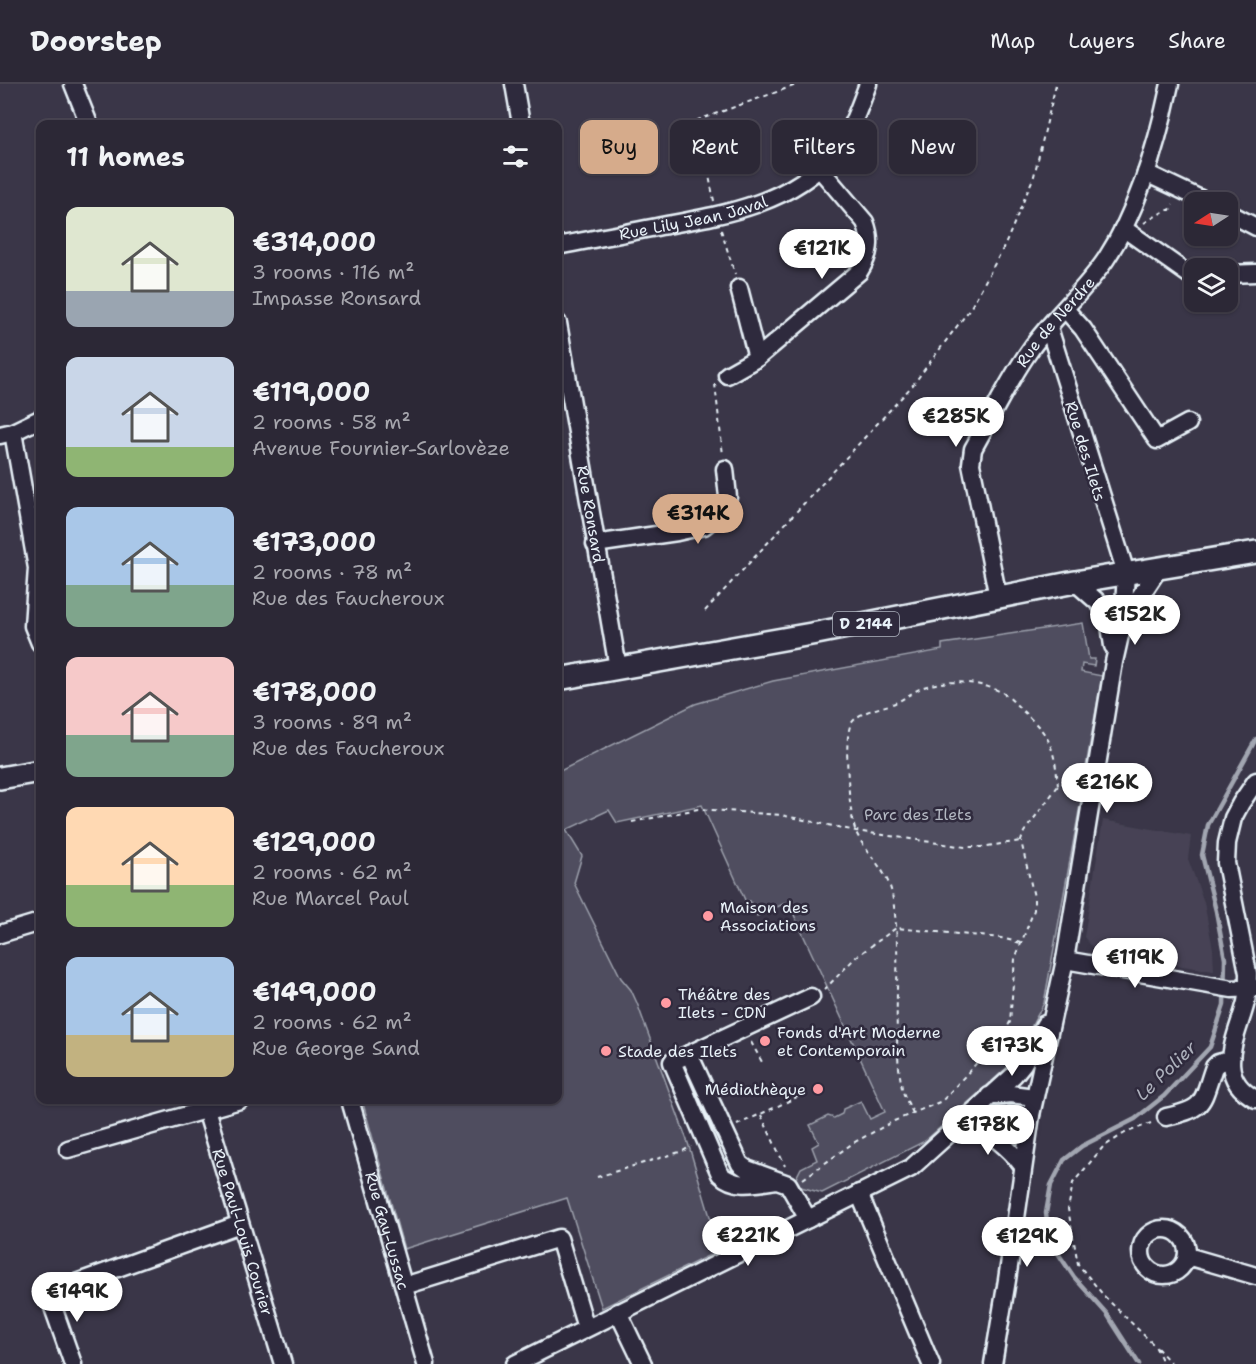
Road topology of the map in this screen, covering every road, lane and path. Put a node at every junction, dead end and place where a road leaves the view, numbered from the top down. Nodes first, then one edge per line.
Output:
1 (73, 84) edge
2 (514, 84) edge
3 (799, 84) edge
4 (868, 84) edge
5 (1056, 84) edge
6 (1170, 84) edge
7 (87, 120) edge
8 (520, 120) edge
9 (853, 120) edge
10 (1146, 173) junction
11 (811, 174) edge
12 (824, 174) edge
13 (1186, 192) edge
14 (1173, 204) dead end
15 (717, 216) junction
16 (1238, 217) edge
17 (1256, 226) edge
18 (1126, 230) junction
19 (562, 245) edge
20 (1184, 273) edge
21 (1256, 273) edge
22 (1238, 274) edge
23 (739, 288) joint
24 (1065, 309) junction
25 (1049, 328) junction
26 (562, 347) edge
27 (757, 358) junction
28 (727, 375) joint
29 (36, 421) edge
30 (1188, 423) dead end
31 (6, 433) edge
32 (725, 469) joint
33 (595, 544) junction
34 (1256, 552) edge
35 (36, 560) edge
36 (1159, 568) junction
37 (1126, 573) junction
38 (1075, 582) junction
39 (36, 591) edge
40 (998, 597) junction
41 (705, 611) dead end
42 (1108, 611) junction
43 (1123, 622) junction
44 (36, 633) edge
45 (1114, 662) junction
46 (618, 668) junction
47 (562, 678) edge
48 (36, 772) edge
49 (0, 778) edge
50 (1256, 781) edge
51 (1095, 783) junction
52 (1058, 786) junction
53 (632, 822) dead end
54 (856, 831) junction
55 (1021, 841) junction
56 (36, 923) edge
57 (896, 928) junction
58 (0, 934) edge
59 (1021, 943) junction
60 (1065, 960) junction
61 (1245, 988) edge
62 (811, 997) joint
63 (1055, 1006) junction
64 (753, 1047) dead end
65 (689, 1054) junction
66 (1230, 1060) junction
67 (762, 1062) dead end
68 (808, 1092) dead end
69 (989, 1096) junction
70 (1034, 1097) junction
71 (1256, 1099) edge
72 (204, 1104) edge
73 (351, 1104) edge
74 (913, 1113) junction
75 (760, 1115) junction
76 (1031, 1115) junction
77 (1166, 1117) joint
78 (961, 1127) junction
79 (725, 1131) junction
80 (705, 1140) junction
81 (68, 1149) dead end
82 (1023, 1166) junction
83 (597, 1177) dead end
84 (785, 1184) junction
85 (859, 1193) junction
86 (808, 1219) junction
87 (240, 1224) junction
88 (1187, 1256) dead end
89 (1256, 1276) edge
90 (404, 1286) junction
91 (618, 1312) junction
92 (586, 1328) junction
93 (1155, 1346) junction
94 (73, 1364) edge
95 (284, 1364) edge
96 (426, 1364) edge
97 (515, 1364) edge
98 (643, 1364) edge
99 (931, 1364) edge
100 (993, 1364) edge
101 (1161, 1364) edge
102 (1172, 1364) edge

1 - 7 street
2 - 8 street
3 - 15 path
4 - 9 street, Rue Lily Jean Javal
5 - 41 path
6 - 10 street, Rue de Nerdre
10 - 13 street
10 - 18 street, Rue de Nerdre
11 - 15 street, Rue Lily Jean Javal
12 - 27 street
14 - 18 path
15 - 19 street, Rue Lily Jean Javal
15 - 23 path
16 - 17 street
18 - 20 street
18 - 24 street, Rue de Nerdre
21 - 22 street
23 - 27 street
24 - 25 street, Rue de Nerdre
24 - 30 street
25 - 37 street, Rue des Ilets
25 - 40 street, Rue de Nerdre
26 - 33 street, Rue Ronsard
27 - 28 street
28 - 32 path
29 - 31 street
31 - 35 street
32 - 33 street
33 - 46 street, Rue Ronsard
34 - 36 main road, D 2144
36 - 37 main road, D 2144
36 - 43 street
37 - 38 main road, D 2144
37 - 42 street
37 - 43 street
38 - 40 main road, D 2144
38 - 42 street
39 - 44 street
40 - 46 main road, D 2144
42 - 45 street
43 - 45 street
45 - 51 street
46 - 47 main road, D 2144
48 - 49 main road
50 - 61 street
51 - 52 path
51 - 60 street
52 - 54 path
52 - 55 path
53 - 54 path
54 - 55 path
54 - 57 path
55 - 59 path
56 - 58 street
57 - 59 path
57 - 62 path
57 - 74 path
59 - 74 path
60 - 61 street
60 - 63 street
61 - 66 street
62 - 65 street
63 - 69 street
63 - 70 street
64 - 67 path
65 - 79 street
65 - 80 street
66 - 71 street
66 - 77 street
68 - 75 path
69 - 70 street
69 - 78 street
70 - 76 street
72 - 81 street
72 - 87 street, Rue Paul-Louis Courier
73 - 90 street, Rue Gay-Lussac
74 - 84 path
75 - 79 path
75 - 84 path
76 - 78 street
76 - 82 street
77 - 93 path
78 - 82 street
78 - 85 street
79 - 84 street
80 - 83 path
80 - 84 street
82 - 100 street
84 - 86 street
85 - 86 street
85 - 99 street
86 - 91 street
87 - 94 street
87 - 95 street, Rue Paul-Louis Courier
88 - 89 street
90 - 92 street
90 - 96 street, Rue Gay-Lussac
91 - 92 street
91 - 98 street
92 - 97 street
93 - 101 path
93 - 102 path

